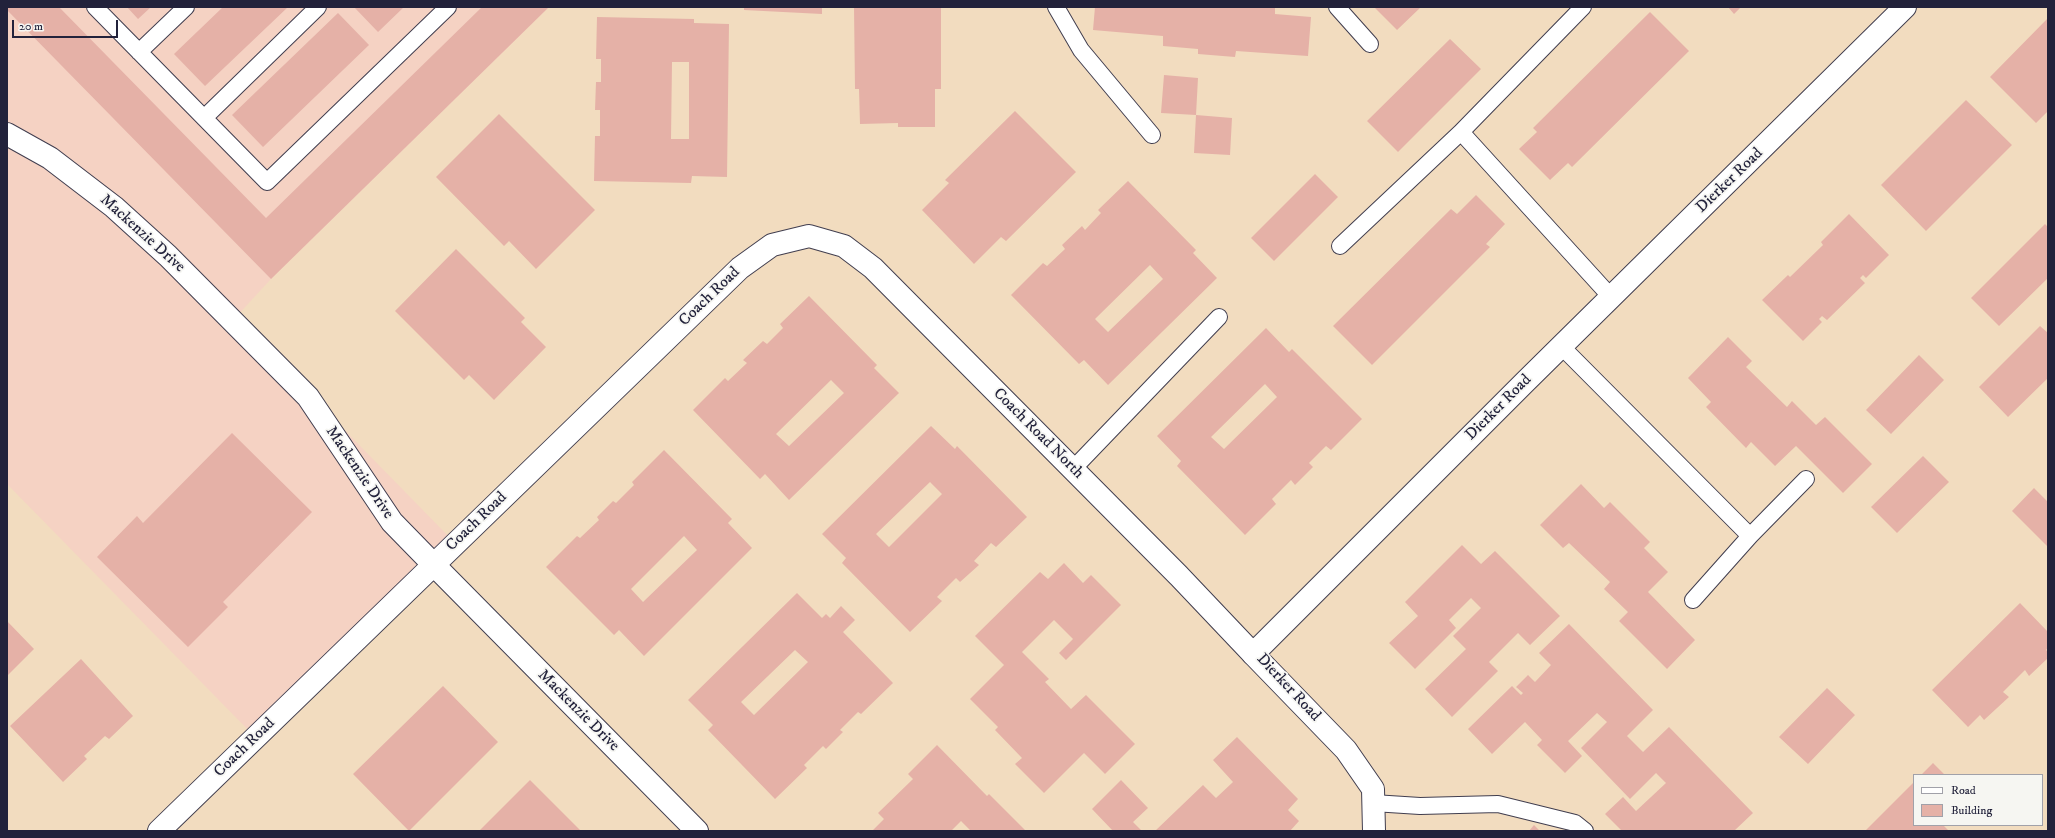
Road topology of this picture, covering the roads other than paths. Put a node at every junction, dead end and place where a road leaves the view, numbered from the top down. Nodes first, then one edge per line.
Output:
1 (95, 7) edge
2 (186, 7) edge
3 (318, 7) edge
4 (448, 7) edge
5 (1056, 7) edge
6 (1337, 7) edge
7 (1583, 7) edge
8 (1905, 7) edge
9 (1370, 44) dead end
10 (139, 52) junction
11 (204, 118) junction
12 (1461, 132) junction
13 (7, 134) edge
14 (1152, 135) dead end
15 (809, 236) joint
16 (1340, 246) dead end
17 (1611, 297) junction
18 (1219, 316) dead end
19 (1561, 346) junction
20 (1073, 469) junction
21 (1806, 480) dead end
22 (1750, 536) junction
23 (433, 564) junction
24 (1693, 600) dead end
25 (1253, 654) junction
26 (1373, 803) junction
27 (159, 831) edge
28 (697, 831) edge
29 (1374, 831) edge
30 (1585, 831) edge

1 - 10 lane
2 - 10 lane
3 - 11 lane
4 - 11 lane
5 - 14 lane
6 - 9 lane
7 - 12 lane
8 - 17 street, Dierker Road
10 - 11 lane
12 - 16 lane
12 - 17 lane
13 - 23 street, Mackenzie Drive
15 - 20 street, Coach Road North
15 - 23 street, Coach Road
17 - 19 street, Dierker Road
18 - 20 lane
19 - 22 lane
19 - 25 street, Dierker Road
20 - 25 street, Coach Road North
21 - 22 lane
22 - 24 lane
23 - 27 street, Coach Road
23 - 28 street, Mackenzie Drive
25 - 26 street, Dierker Road
26 - 29 street, Dierker Road
26 - 30 lane

